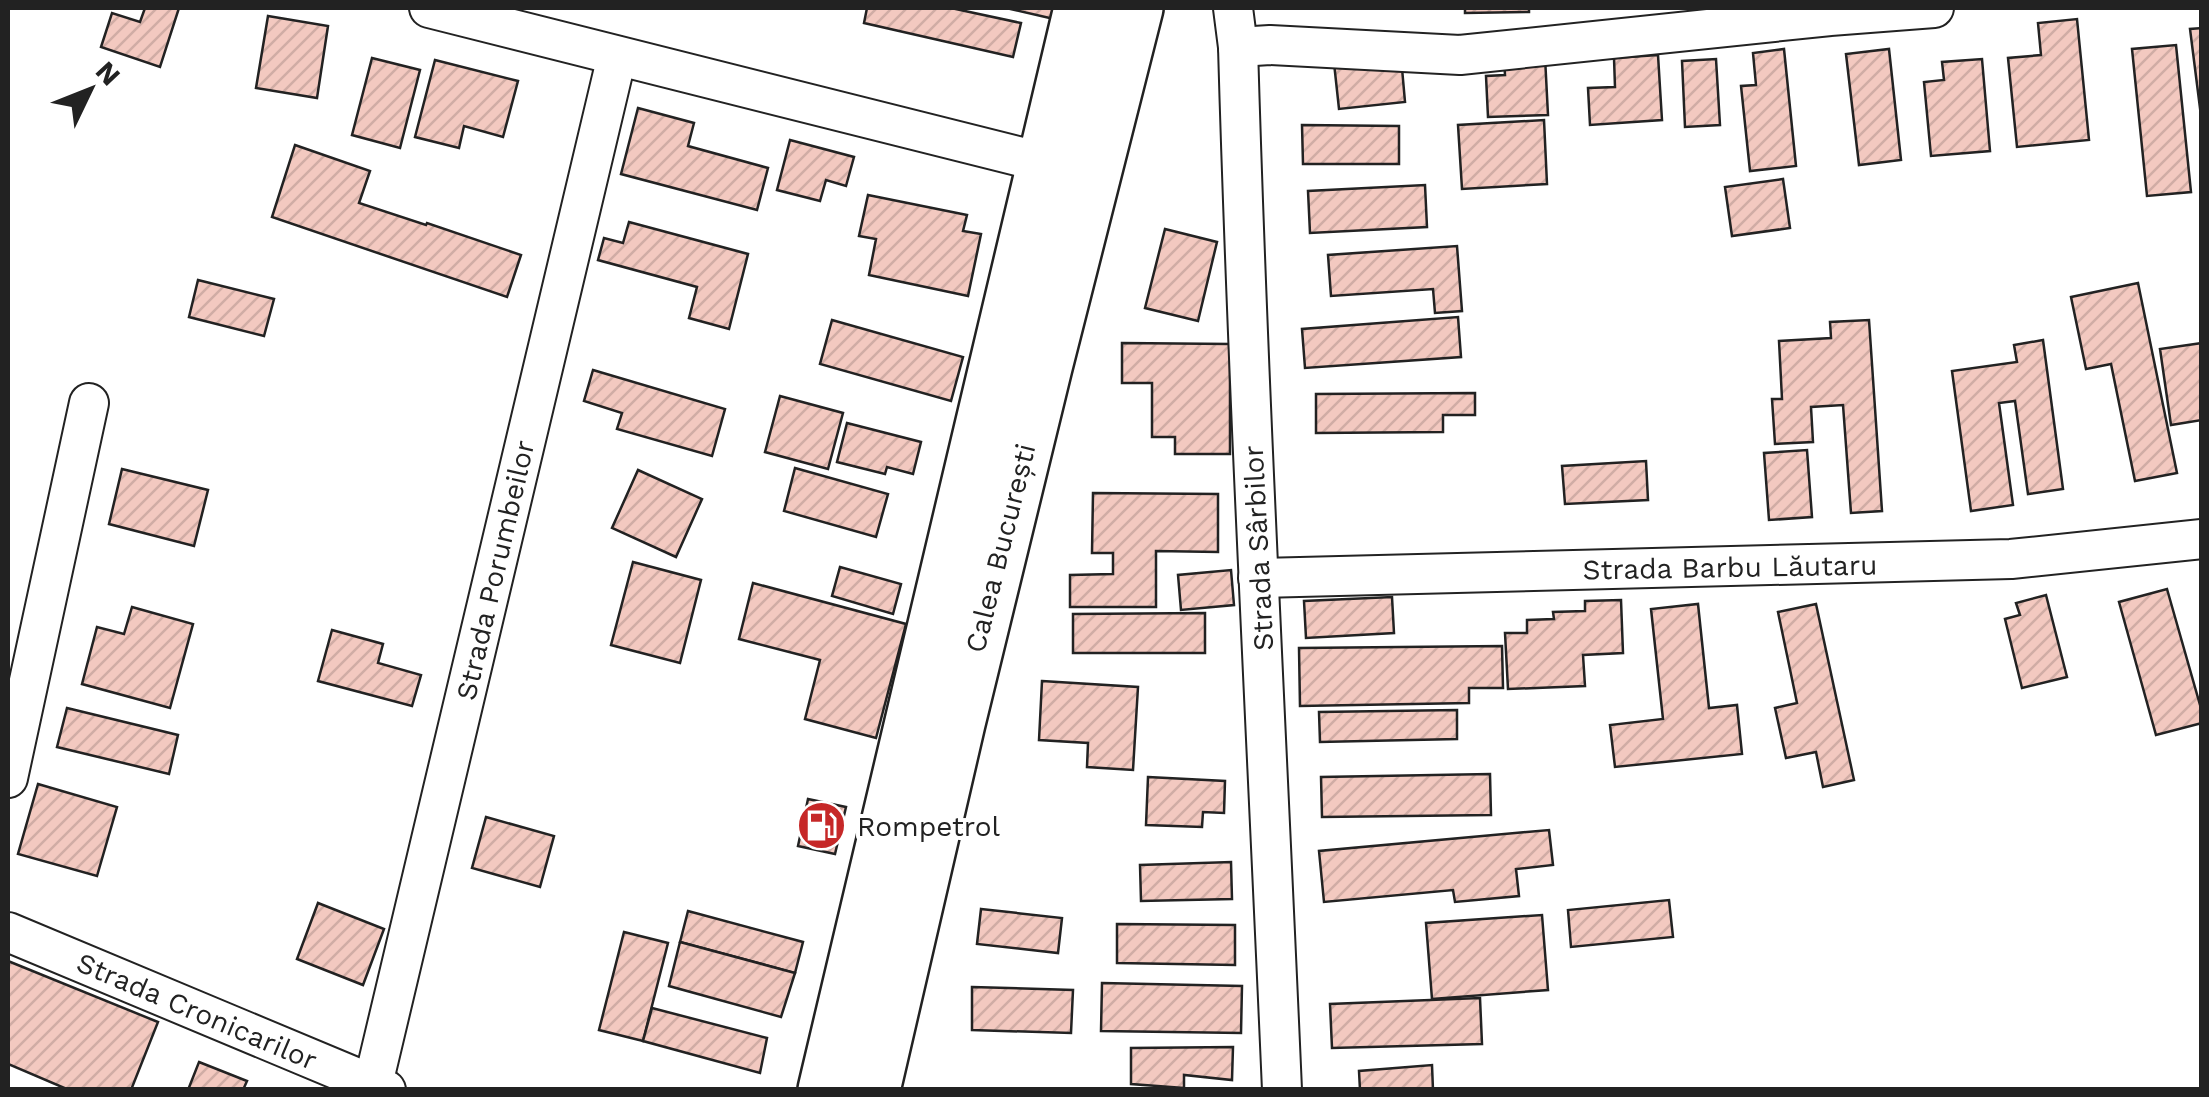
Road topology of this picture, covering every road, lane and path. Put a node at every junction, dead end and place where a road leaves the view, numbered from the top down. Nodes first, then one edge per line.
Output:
1 (429, 8) edge
2 (1082, 8) edge
3 (1135, 8) edge
4 (1233, 8) edge
5 (1934, 8) edge
6 (1238, 46) junction
7 (617, 56) junction
8 (1045, 164) junction
9 (89, 403) dead end
10 (2202, 539) edge
11 (1258, 578) junction
12 (8, 778) edge
13 (8, 932) edge
14 (380, 1087) edge
15 (826, 1090) edge
16 (872, 1090) edge
17 (1282, 1090) edge

1 - 7 street
2 - 8 main road, Calea București
3 - 16 main road, Calea București
4 - 6 street, Strada Sârbilor
5 - 6 street
6 - 11 street, Strada Sârbilor
7 - 8 street
7 - 14 street, Strada Porumbeilor
8 - 15 main road, Calea București
9 - 12 street
10 - 11 street, Strada Barbu Lăutaru
11 - 17 street, Strada Sârbilor
13 - 14 street, Strada Cronicarilor

